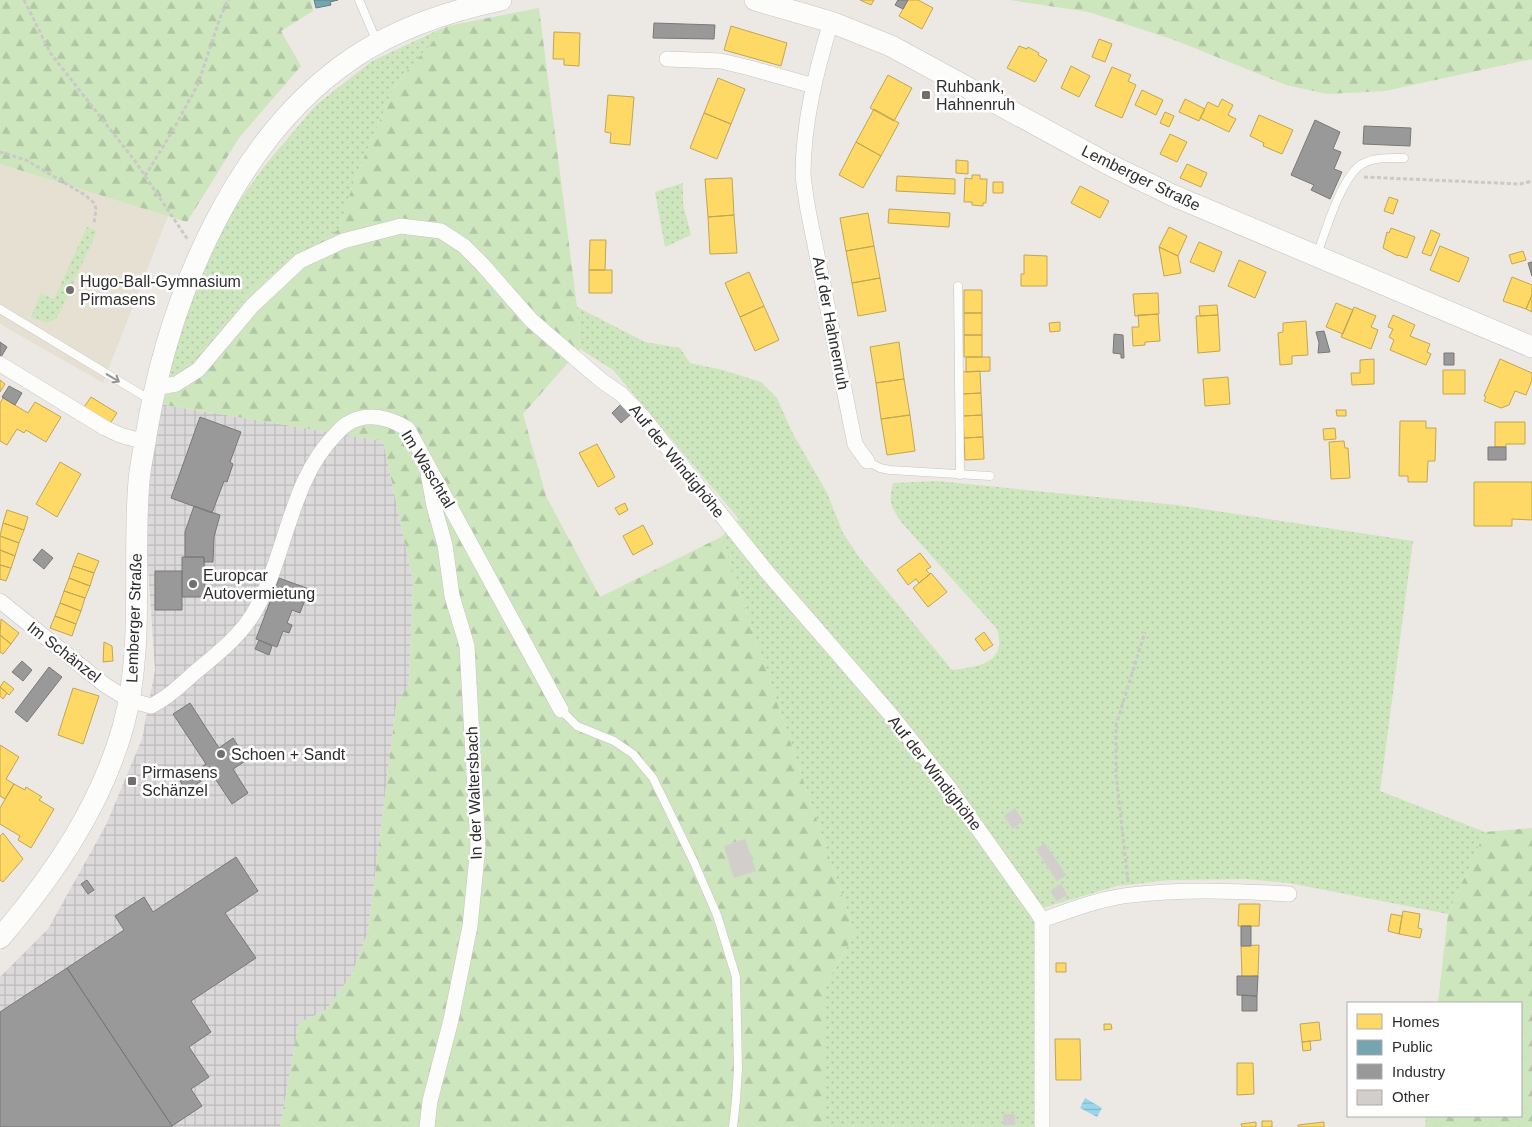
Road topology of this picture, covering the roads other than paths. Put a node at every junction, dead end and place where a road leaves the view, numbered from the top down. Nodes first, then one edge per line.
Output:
1 (359, 0) edge
2 (501, 0) edge
3 (755, 0) edge
4 (831, 22) junction
5 (378, 44) junction
6 (666, 59) dead end
7 (814, 86) junction
8 (1404, 158) dead end
9 (1316, 256) junction
10 (958, 286) dead end
11 (0, 309) edge
12 (1532, 347) edge
13 (0, 364) edge
14 (153, 395) junction
15 (145, 442) junction
16 (426, 459) junction
17 (867, 461) joint
18 (960, 475) junction
19 (990, 476) dead end
20 (0, 601) edge
21 (129, 700) junction
22 (561, 710) joint
23 (1289, 894) dead end
24 (1042, 920) junction
25 (0, 938) edge
26 (427, 1127) edge
27 (733, 1127) edge
28 (1042, 1127) edge

1 - 5 lane
2 - 5 main road, Lemberger Straße
3 - 4 main road, Lemberger Straße
4 - 7 street, Auf der Hahnenruh
4 - 9 main road, Lemberger Straße
5 - 14 main road, Lemberger Straße
6 - 7 street
7 - 17 street, Auf der Hahnenruh
8 - 9 lane
9 - 12 main road, Lemberger Straße
10 - 18 lane
11 -> 14 lane
13 - 15 street
14 - 15 main road, Lemberger Straße
14 - 24 street, Auf der Windighöhe
15 - 21 main road, Lemberger Straße
16 - 21 street, Im Waschtal
16 - 22 street, Im Waschtal
16 - 26 street, In der Waltersbach
17 - 18 lane, Auf der Hahnenruh
18 - 19 lane, Auf der Hahnenruh
20 - 21 street, Im Schänzel
21 - 25 main road, Lemberger Straße
22 - 27 lane
23 - 24 street
24 - 28 street

